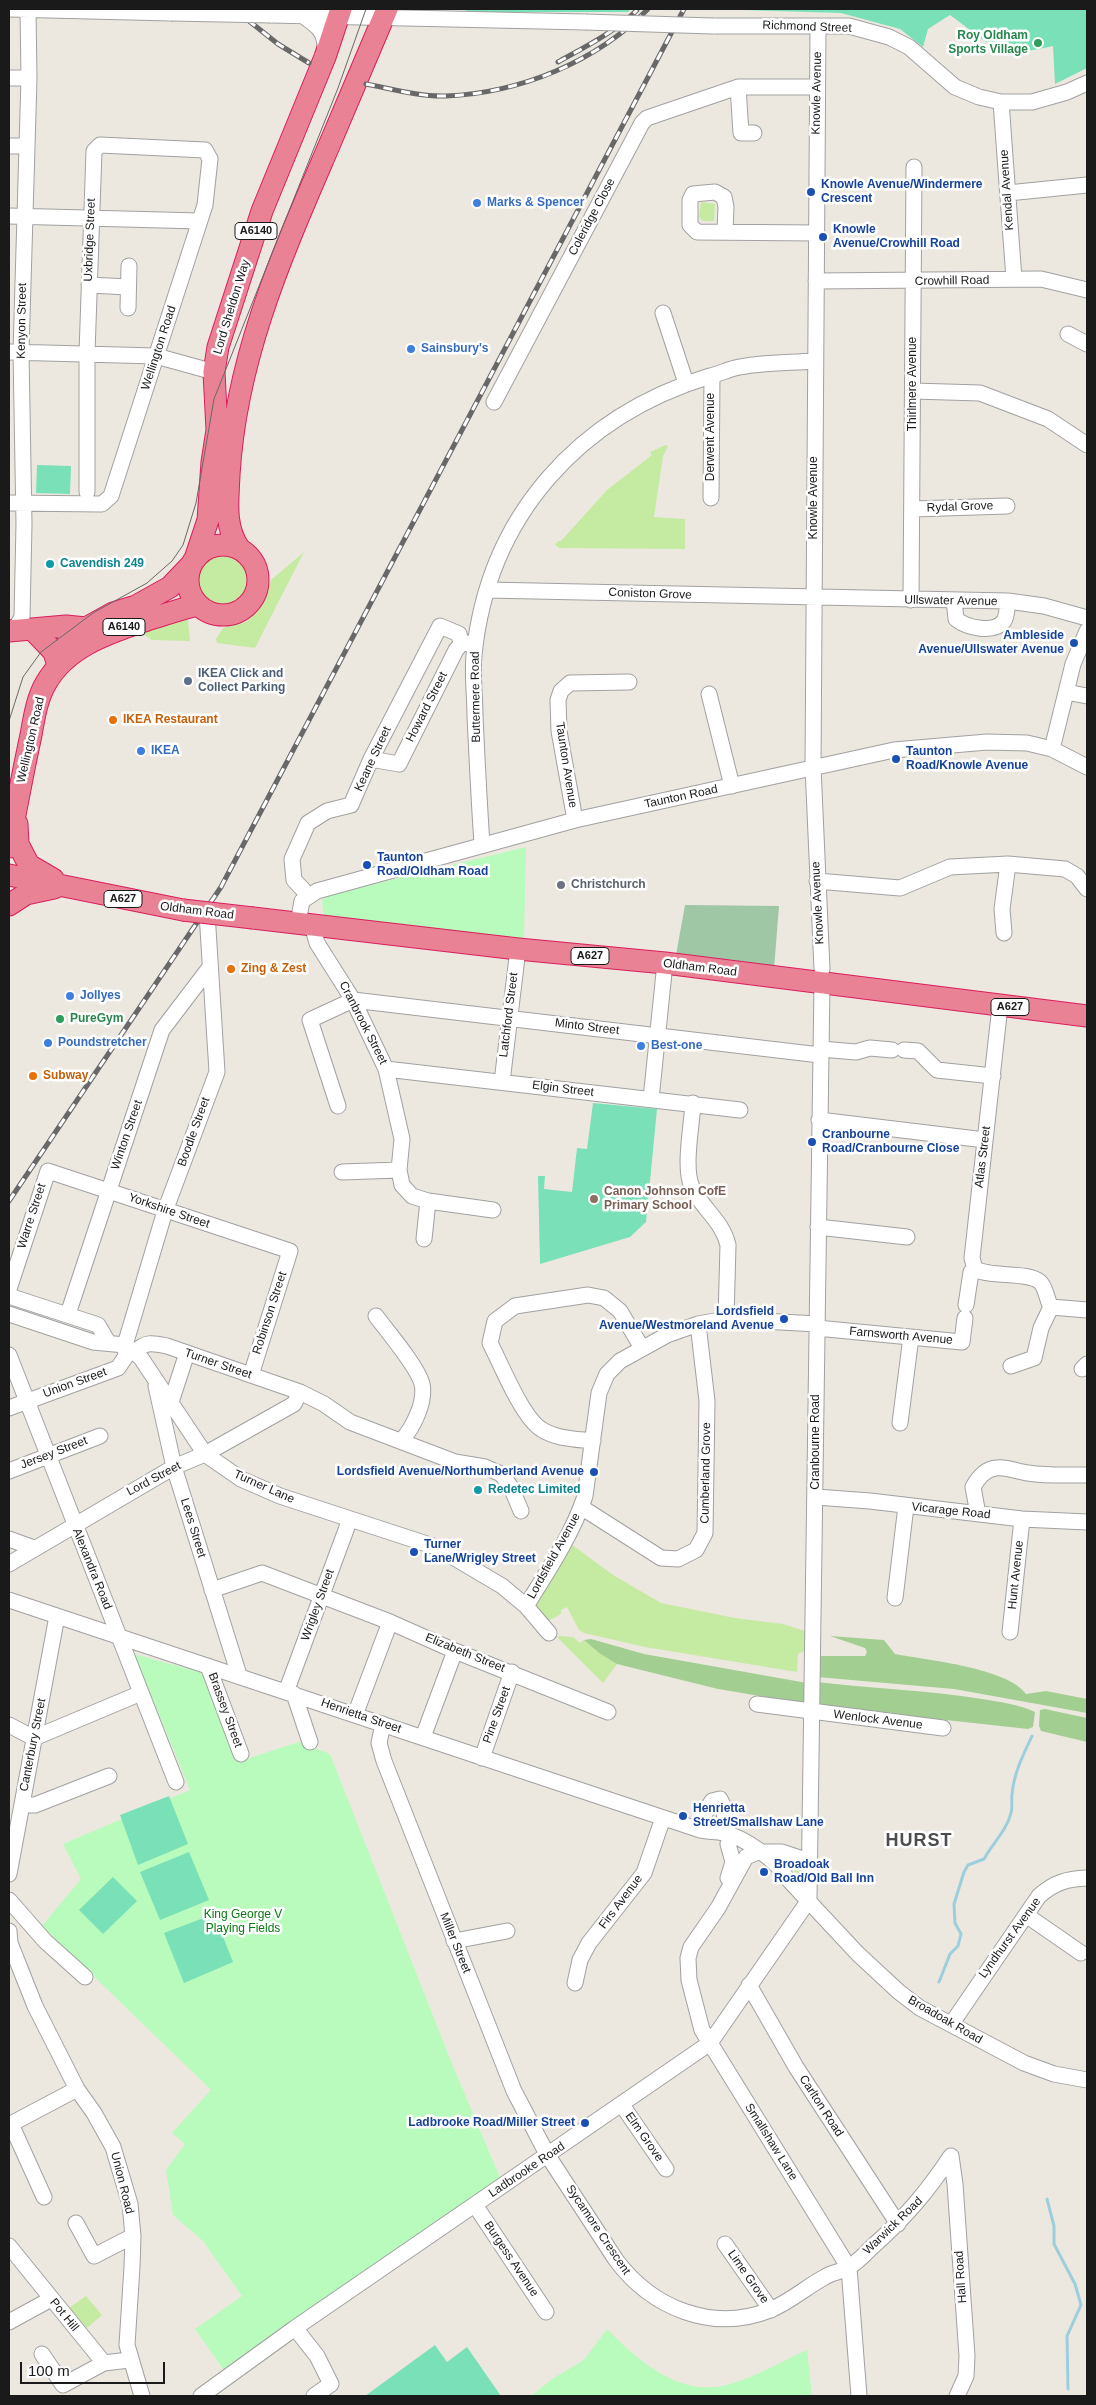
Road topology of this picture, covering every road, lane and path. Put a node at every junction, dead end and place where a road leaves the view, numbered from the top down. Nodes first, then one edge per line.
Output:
1 (418, 9) edge
2 (9, 10) edge
3 (28, 10) junction
4 (340, 12) edge
5 (385, 13) edge
6 (303, 16) junction
7 (435, 19) junction
8 (818, 27) junction
9 (325, 57) junction
10 (9, 78) edge
11 (29, 78) junction
12 (1087, 83) edge
13 (738, 87) junction
14 (816, 87) junction
15 (1001, 102) junction
16 (754, 133) dead end
17 (9, 146) edge
18 (27, 146) junction
19 (914, 167) dead end
20 (1087, 185) edge
21 (208, 188) joint
22 (1008, 193) junction
23 (158, 205) dead end
24 (9, 216) edge
25 (24, 216) junction
26 (91, 218) junction
27 (157, 220) junction
28 (200, 221) junction
29 (725, 231) dead end
30 (817, 233) junction
31 (129, 266) dead end
32 (16, 279) edge
33 (1014, 279) junction
34 (816, 281) junction
35 (912, 282) junction
36 (89, 285) junction
37 (128, 287) junction
38 (1087, 290) edge
39 (128, 308) dead end
40 (663, 313) dead end
41 (1068, 334) dead end
42 (1087, 344) edge
43 (15, 352) edge
44 (86, 353) junction
45 (156, 356) junction
46 (814, 361) junction
47 (214, 372) junction
48 (712, 376) junction
49 (686, 383) junction
50 (913, 391) junction
51 (494, 402) dead end
52 (1087, 445) edge
53 (212, 462) junction
54 (90, 486) dead end
55 (711, 498) dead end
56 (9, 503) edge
57 (24, 504) junction
58 (1007, 506) dead end
59 (913, 509) junction
60 (239, 548) junction
61 (193, 562) junction
62 (488, 590) junction
63 (813, 599) junction
64 (910, 600) junction
65 (954, 600) junction
66 (1008, 602) junction
67 (198, 605) junction
68 (112, 613) junction
69 (1087, 618) edge
70 (86, 628) junction
71 (18, 631) edge
72 (1087, 631) edge
73 (468, 643) junction
74 (56, 659) junction
75 (629, 682) dead end
76 (1066, 692) junction
77 (708, 694) dead end
78 (1087, 696) edge
79 (1052, 749) junction
80 (376, 760) dead end
81 (813, 767) junction
82 (1087, 768) edge
83 (9, 769) edge
84 (732, 786) junction
85 (16, 808) junction
86 (575, 820) junction
87 (482, 844) junction
88 (9, 847) edge
89 (1008, 864) junction
90 (9, 876) edge
91 (817, 881) junction
92 (64, 886) junction
93 (1087, 889) edge
94 (308, 896) junction
95 (9, 905) edge
96 (207, 913) junction
97 (305, 924) junction
98 (1004, 933) dead end
99 (518, 949) junction
100 (665, 963) junction
101 (210, 967) junction
102 (822, 976) junction
103 (353, 1000) junction
104 (1000, 1006) junction
105 (1087, 1016) edge
106 (509, 1018) junction
107 (657, 1035) junction
108 (820, 1052) junction
109 (386, 1070) junction
110 (993, 1076) junction
111 (502, 1082) junction
112 (651, 1099) junction
113 (693, 1103) junction
114 (338, 1106) dead end
115 (739, 1110) dead end
116 (819, 1120) junction
117 (985, 1140) junction
118 (399, 1170) junction
119 (48, 1171) joint
120 (342, 1172) dead end
121 (108, 1191) junction
122 (428, 1201) junction
123 (493, 1210) dead end
124 (165, 1211) junction
125 (818, 1227) junction
126 (907, 1237) dead end
127 (424, 1239) dead end
128 (290, 1251) joint
129 (975, 1269) junction
130 (9, 1289) edge
131 (9, 1296) edge
132 (1051, 1308) junction
133 (1087, 1310) edge
134 (966, 1312) joint
135 (9, 1314) edge
136 (68, 1314) junction
137 (376, 1316) dead end
138 (726, 1319) junction
139 (698, 1324) junction
140 (817, 1326) junction
141 (911, 1337) junction
142 (108, 1342) junction
143 (130, 1348) junction
144 (642, 1348) junction
145 (187, 1353) junction
146 (9, 1355) edge
147 (1011, 1366) dead end
148 (250, 1375) junction
149 (154, 1380) junction
150 (299, 1394) junction
151 (26, 1401) junction
152 (171, 1402) junction
153 (9, 1408) edge
154 (900, 1423) dead end
155 (100, 1436) dead end
156 (401, 1441) junction
157 (593, 1441) junction
158 (205, 1454) junction
159 (48, 1456) junction
160 (174, 1467) junction
161 (9, 1471) edge
162 (1087, 1475) edge
163 (816, 1497) junction
164 (906, 1506) junction
165 (581, 1507) junction
166 (521, 1511) dead end
167 (978, 1514) junction
168 (350, 1519) junction
169 (1022, 1519) junction
170 (1087, 1522) edge
171 (74, 1523) junction
172 (9, 1539) edge
173 (34, 1548) junction
174 (9, 1564) edge
175 (212, 1590) junction
176 (322, 1595) junction
177 (895, 1598) dead end
178 (9, 1600) edge
179 (526, 1606) junction
180 (57, 1616) junction
181 (390, 1622) junction
182 (549, 1632) dead end
183 (1010, 1632) dead end
184 (119, 1637) junction
185 (455, 1651) junction
186 (208, 1666) junction
187 (512, 1672) junction
188 (239, 1676) junction
189 (141, 1693) junction
190 (290, 1693) junction
191 (756, 1704) dead end
192 (812, 1709) junction
193 (608, 1712) dead end
194 (354, 1714) junction
195 (383, 1724) junction
196 (9, 1726) edge
197 (943, 1728) dead end
198 (34, 1738) junction
199 (423, 1738) junction
200 (310, 1742) dead end
201 (241, 1754) dead end
202 (482, 1758) junction
203 (109, 1776) dead end
204 (176, 1782) dead end
205 (22, 1805) junction
206 (663, 1818) junction
207 (716, 1835) junction
208 (758, 1852) junction
209 (809, 1861) junction
210 (9, 1874) edge
211 (1087, 1878) edge
212 (724, 1896) junction
213 (9, 1900) edge
214 (809, 1900) junction
215 (1026, 1916) junction
216 (507, 1931) dead end
217 (9, 1939) edge
218 (454, 1940) junction
219 (1081, 1953) dead end
220 (85, 1977) dead end
221 (575, 1983) dead end
222 (749, 1985) junction
223 (952, 2023) junction
224 (710, 2042) junction
225 (1087, 2080) edge
226 (77, 2089) junction
227 (622, 2105) junction
228 (10, 2124) edge
229 (548, 2156) junction
230 (951, 2156) joint
231 (666, 2169) dead end
232 (44, 2197) dead end
233 (475, 2205) junction
234 (76, 2223) dead end
235 (898, 2224) junction
236 (133, 2236) junction
237 (725, 2244) dead end
238 (9, 2246) edge
239 (849, 2268) junction
240 (51, 2299) junction
241 (770, 2310) junction
242 (546, 2312) dead end
243 (9, 2322) edge
244 (295, 2328) junction
245 (42, 2354) dead end
246 (130, 2360) junction
247 (104, 2363) junction
248 (142, 2396) edge
249 (201, 2396) edge
250 (314, 2396) edge
251 (860, 2396) edge
252 (958, 2396) edge

1 - 7 street
2 - 3 street
3 - 6 street, bridge
3 - 11 street, Kenyon Street
4 - 5 street
4 - 6 street
4 - 9 highway, Lord Sheldon Way / A6140
5 - 7 street
5 - 60 highway, A6140
6 - 9 street
7 - 8 street, Richmond Street, bridge
8 - 14 street, Knowle Avenue
8 - 15 street, Richmond Street
9 - 47 highway, Lord Sheldon Way / A6140
10 - 11 street
11 - 18 street, Kenyon Street
12 - 15 street, Richmond Street
13 - 14 street, Coleridge Close
13 - 16 street
13 - 51 street, Coleridge Close
14 - 30 street, Knowle Avenue
15 - 22 street, Kendal Avenue
17 - 18 street
18 - 25 street, Kenyon Street
19 - 35 street, Thirlmere Avenue
20 - 22 street
21 - 26 street, Uxbridge Street
21 - 28 street, Wellington Road
22 - 33 street, Kendal Avenue
23 - 27 street
24 - 25 street
25 - 26 street
25 - 32 street, Kenyon Street
26 - 27 street
26 - 36 street, Uxbridge Street
27 - 28 street
28 - 45 street, Wellington Road
29 - 30 street
30 - 34 street, Knowle Avenue
31 - 37 street
32 - 43 street, Kenyon Street
33 - 35 street, Crowhill Road
33 - 38 street, Crowhill Road
34 - 35 street, Crowhill Road
34 - 46 street, Knowle Avenue
35 - 50 street, Thirlmere Avenue
36 - 37 street
36 - 44 street, Uxbridge Street
37 - 39 street
40 - 49 street
41 - 42 street
43 - 44 street
43 - 57 street, Kenyon Street
44 - 45 street
44 - 54 street, Uxbridge Street
45 - 47 street
45 - 57 street, Wellington Road
46 - 48 street, Buttermere Road
46 - 63 street, Knowle Avenue
47 - 53 highway, Lord Sheldon Way / A6140
48 - 49 street, Buttermere Road
48 - 55 street, Derwent Avenue
49 - 62 street, Buttermere Road
50 - 52 street
50 - 59 street, Thirlmere Avenue
53 - 61 highway, Lord Sheldon Way / A6140
53 - 68 highway, A6140
56 - 57 street
57 - 71 street, Kenyon Street
58 - 59 street, Rydal Grove
59 - 64 street, Thirlmere Avenue
60 - 61 highway
60 - 67 highway, A6140
61 - 67 highway
61 - 68 highway, Lord Sheldon Way / A6140
62 - 63 street, Coniston Grove
62 - 73 street, Buttermere Road
63 - 64 street, Ullswater Avenue
63 - 81 street, Knowle Avenue
64 - 65 street, Ullswater Avenue
65 - 66 street, Ullswater Avenue
65 - 66 street
66 - 69 street, Ullswater Avenue
67 - 74 highway, A6140
68 - 70 highway, Lord Sheldon Way / A6140
70 - 71 highway
70 - 74 highway, Lord Sheldon Way / A6140
71 - 74 highway
72 - 76 street
73 - 80 street, Howard Street
73 - 87 street, Buttermere Road
73 - 94 street, Keane Street
74 - 83 highway, Wellington Road / A6140
74 - 85 highway, Wellington Road / A627
75 - 86 street, Taunton Avenue
76 - 78 street
76 - 79 street
77 - 84 street
79 - 81 street, Taunton Road
79 - 82 street, Taunton Road
81 - 84 street, Taunton Road
81 - 91 street, Knowle Avenue
84 - 86 street, Taunton Road
85 - 88 highway, Wellington Road
85 - 92 highway, A627
86 - 87 street, Taunton Road
87 - 94 street, Taunton Road
89 - 91 street
89 - 93 street
89 - 98 street
90 - 92 highway, Oldham Road / A627
91 - 102 street, Knowle Avenue
92 - 95 highway
92 - 96 highway, Oldham Road / A627, bridge
94 - 97 street
96 - 97 highway, Oldham Road / A627, bridge
96 - 101 street, Boodle Street
97 - 99 highway, Oldham Road / A627
97 - 103 street, Cranbrook Street
99 - 100 highway, Oldham Road / A627
99 - 106 street, Latchford Street
100 - 102 highway, Oldham Road / A627
100 - 107 street
101 - 121 street, Winton Street
101 - 124 street, Boodle Street
102 - 104 highway, Oldham Road / A627
102 - 108 street, Cranbourne Road
103 - 106 street, Minto Street
103 - 109 street, Cranbrook Street
103 - 114 street
104 - 105 highway, Oldham Road / A627
104 - 110 street, Atlas Street
106 - 107 street, Minto Street
106 - 111 street, Latchford Street
107 - 108 street, Minto Street
107 - 112 street
108 - 110 street, Minto Street
108 - 116 street, Cranbourne Road
109 - 111 street, Elgin Street
109 - 118 street, Cranbrook Street
110 - 117 street, Atlas Street
111 - 112 street, Elgin Street
112 - 113 street, Elgin Street
113 - 115 street, Elgin Street
113 - 138 street
116 - 117 street
116 - 125 street, Cranbourne Road
117 - 129 street, Atlas Street
118 - 120 street
118 - 122 street, Cranbrook Street
119 - 121 street, Yorkshire Street
119 - 130 street, Warre Street
121 - 124 street, Yorkshire Street
121 - 136 street, Winton Street
122 - 123 street, Cranbrook Street
122 - 127 street
124 - 128 street, Yorkshire Street
124 - 143 street, Boodle Street
125 - 126 street
125 - 140 street, Cranbourne Road
128 - 148 street, Robinson Street
129 - 132 street
129 - 134 street, Atlas Street
131 - 136 street
132 - 133 street
132 - 147 street
134 - 141 street, Farnsworth Avenue
135 - 142 street
136 - 142 street
137 - 156 street
138 - 139 street, Lordsfield Avenue
138 - 140 street, Lordsfield Avenue
139 - 144 street, Lordsfield Avenue
139 - 165 street, Cumberland Grove
140 - 141 street, Farnsworth Avenue
140 - 163 street, Cranbourne Road
141 - 154 street
142 - 143 street
143 - 145 street, Turner Street
143 - 149 street, Turner Lane
143 - 151 street, Union Street
144 - 157 street, Lordsfield Avenue
144 - 157 street
145 - 148 street, Turner Street
145 - 152 street
146 - 151 street, Alexandra Road
148 - 150 street, Turner Street
149 - 152 street, Turner Lane
149 - 160 street, Lees Street
150 - 156 street, Turner Street
150 - 158 street, Lord Street
151 - 153 street, Union Street
151 - 159 street, Alexandra Road
152 - 158 street, Turner Lane
155 - 159 street, Jersey Street
156 - 166 street, Turner Street
157 - 165 street, Lordsfield Avenue
158 - 160 street, Lord Street
158 - 168 street, Turner Lane
159 - 161 street, Jersey Street
159 - 171 street, Alexandra Road
160 - 171 street, Lord Street
160 - 175 street, Lees Street
162 - 167 street
163 - 164 street, Vicarage Road
163 - 192 street, Cranbourne Road
164 - 167 street, Vicarage Road
164 - 177 street
165 - 179 street, Lordsfield Avenue
167 - 169 street, Vicarage Road
168 - 176 street, Wrigley Street
168 - 179 street, Turner Lane
169 - 170 street, Vicarage Road
169 - 183 street, Hunt Avenue
171 - 173 street, Lord Street
171 - 184 street, Alexandra Road
172 - 173 street
173 - 174 street, Lord Street
175 - 176 street, Elizabeth Street
175 - 188 street, Lees Street
176 - 181 street, Elizabeth Street
176 - 190 street, Wrigley Street
178 - 180 street, Henrietta Street
179 - 182 street, Turner Lane
180 - 184 street, Henrietta Street
180 - 198 street, Canterbury Street
181 - 185 street, Elizabeth Street
181 - 194 street
184 - 186 street, Henrietta Street
184 - 189 street, Alexandra Road
185 - 187 street, Elizabeth Street
185 - 199 street
186 - 188 street, Henrietta Street
186 - 201 street, Brassey Street
187 - 193 street, Elizabeth Street
187 - 202 street, Pine Street
188 - 190 street, Henrietta Street
189 - 198 street
189 - 204 street, Alexandra Road
190 - 194 street, Henrietta Street
190 - 200 street
191 - 192 street, Wenlock Avenue
192 - 197 street, Wenlock Avenue
192 - 209 street, Cranbourne Road
194 - 195 street, Henrietta Street
195 - 199 street, Henrietta Street
195 - 218 street, Miller Street
196 - 198 street
198 - 205 street, Canterbury Street
199 - 202 street, Henrietta Street
202 - 206 street, Henrietta Street
203 - 205 street
205 - 210 street, Canterbury Street
206 - 207 street, Henrietta Street
206 - 221 street, Firs Avenue
207 - 208 street, Henrietta Street
207 - 212 street, Smallshaw Lane
208 - 209 street
208 - 212 street, Smallshaw Lane
208 - 214 street, Broadoak Road
209 - 214 street, Cranbourne Road
211 - 215 street, Lyndhurst Avenue
212 - 224 street, Smallshaw Lane
213 - 220 street
214 - 222 street, Ladbrooke Road
214 - 223 street, Broadoak Road
215 - 219 street
215 - 223 street, Lyndhurst Avenue
216 - 218 street
217 - 226 street, Union Road
218 - 229 street, Miller Street
222 - 224 street, Ladbrooke Road
222 - 235 street, Carlton Road
223 - 225 street, Broadoak Road
224 - 227 street, Ladbrooke Road
224 - 239 street, Smallshaw Lane
226 - 228 street
226 - 236 street, Union Road
227 - 229 street, Ladbrooke Road
227 - 231 street, Elm Grove
228 - 232 street
229 - 233 street, Ladbrooke Road
229 - 241 street, Sycamore Crescent
230 - 235 street, Warwick Road
230 - 252 street, Hall Road
233 - 242 street, Burgess Avenue
233 - 244 street, Ladbrooke Road
234 - 236 street
235 - 239 street, Warwick Road
236 - 246 street, Union Road
237 - 241 street, Lime Grove
238 - 240 street, Pot Hill
239 - 241 street, Sycamore Crescent
239 - 251 street, Smallshaw Lane
240 - 243 street
240 - 247 street, Pot Hill
244 - 249 street, Ladbrooke Road
244 - 250 street
245 - 247 street
246 - 247 street
246 - 248 street, Union Road

